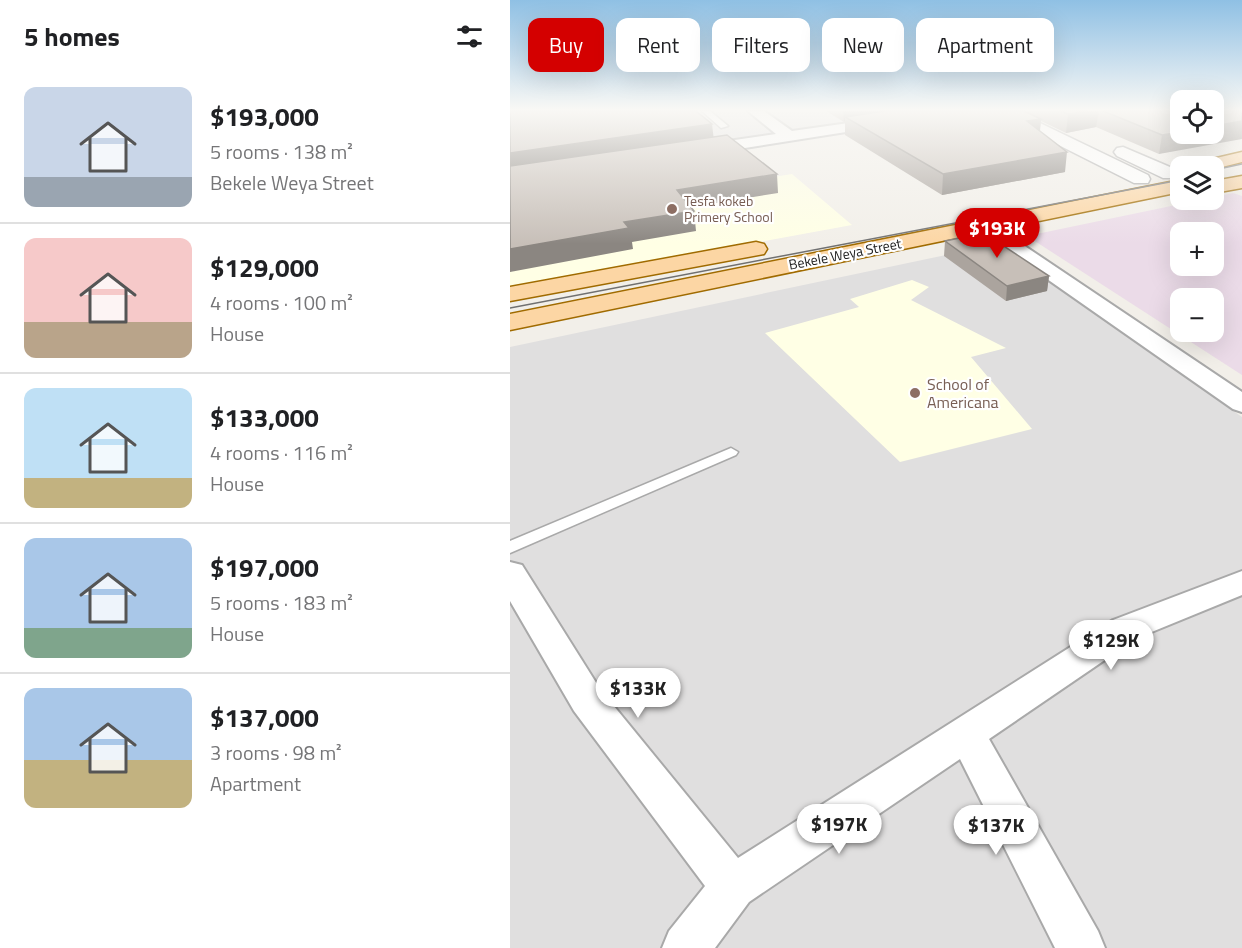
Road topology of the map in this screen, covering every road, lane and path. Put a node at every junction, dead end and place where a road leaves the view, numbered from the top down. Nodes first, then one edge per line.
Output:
1 (1093, 155) edge
2 (1130, 155) edge
3 (1242, 159) edge
4 (1224, 162) edge
5 (1224, 163) edge
6 (1170, 174) edge
7 (1242, 174) edge
8 (1170, 177) edge
9 (1224, 178) edge
10 (1141, 179) junction
11 (1170, 179) edge
12 (1242, 182) edge
13 (1224, 185) edge
14 (1170, 195) edge
15 (1037, 215) junction
16 (983, 226) junction
17 (848, 232) dead end
18 (779, 245) dead end
19 (510, 294) edge
20 (510, 322) edge
21 (1242, 404) edge
22 (731, 452) dead end
23 (510, 547) edge
24 (510, 573) edge
25 (1242, 582) edge
26 (967, 735) junction
27 (733, 887) junction
28 (686, 948) edge
29 (1081, 948) edge

1 - 10 street
2 - 6 street
3 - 4 main road
3 - 5 main road
7 - 9 main road
8 - 10 main road, Bekele Weya Street
10 - 17 main road, Bekele Weya Street
11 - 15 main road, Bekele Weya Street
12 - 13 main road
14 - 15 main road
15 - 16 main road, Bekele Weya Street
16 - 20 main road, Bekele Weya Street
16 - 21 street
18 - 19 main road, Bekele Weya Street
22 - 23 lane
24 - 27 street
25 - 26 street
26 - 27 street
26 - 29 street
27 - 28 street

